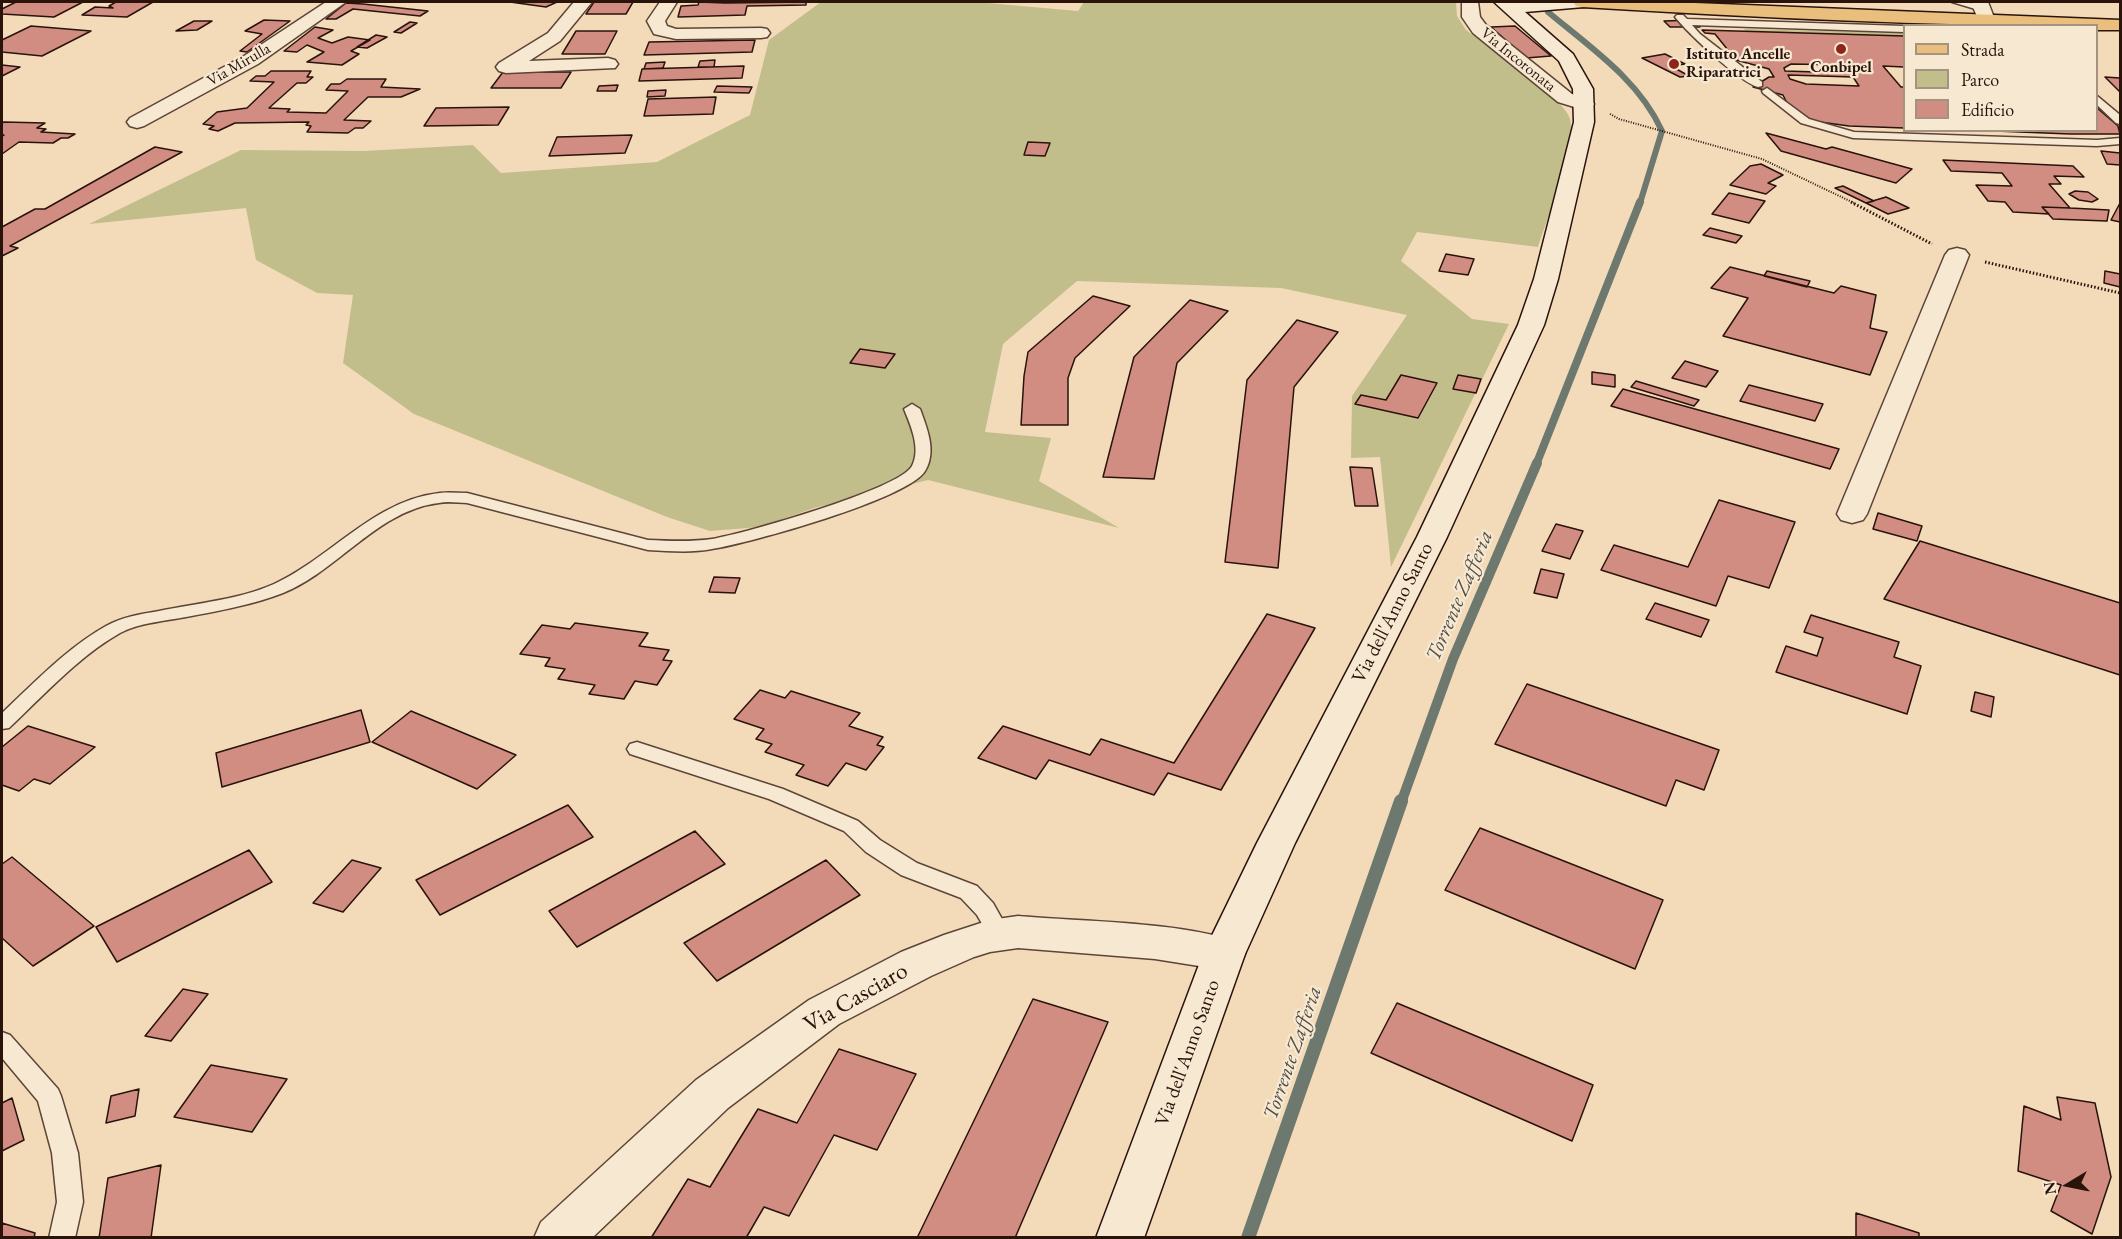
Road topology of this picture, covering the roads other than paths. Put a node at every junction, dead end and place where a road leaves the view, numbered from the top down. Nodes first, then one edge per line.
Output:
1 (337, 2) edge
2 (583, 2) edge
3 (668, 2) edge
4 (1470, 2) edge
5 (1583, 2) edge
6 (1957, 2) edge
7 (1507, 5) edge
8 (1983, 10) edge
9 (1678, 15) junction
10 (2021, 23) edge
11 (2071, 24) edge
12 (2098, 25) edge
13 (2121, 25) edge
14 (1903, 29) edge
15 (760, 33) dead end
16 (608, 64) dead end
17 (2098, 99) edge
18 (1584, 104) junction
19 (2121, 121) edge
20 (137, 122) dead end
21 (2121, 141) edge
22 (1957, 255) road end
23 (912, 409) dead end
24 (1852, 514) dead end
25 (2, 723) edge
26 (637, 749) dead end
27 (1000, 935) junction
28 (1224, 954) junction
29 (2, 1042) edge
30 (62, 1238) edge
31 (558, 1238) edge
32 (1120, 1238) edge

1 - 20 street, Via Mirulla
2 - 16 street
3 - 15 street
4 - 18 street, Via Incoronata
5 - 7 street
5 - 9 main road
6 - 8 lane
7 - 18 street, Via dell'Anno Santo
8 - 9 main road
8 - 10 main road
9 - 14 lane
9 - 21 lane
10 - 11 main road
12 - 13 main road
17 - 19 lane
18 - 28 street, Via dell'Anno Santo
22 - 24 street
23 - 25 lane
26 - 27 lane
27 - 28 street, Via Casciaro
27 - 31 street, Via Casciaro
28 - 32 street, Via dell'Anno Santo
29 - 30 lane

